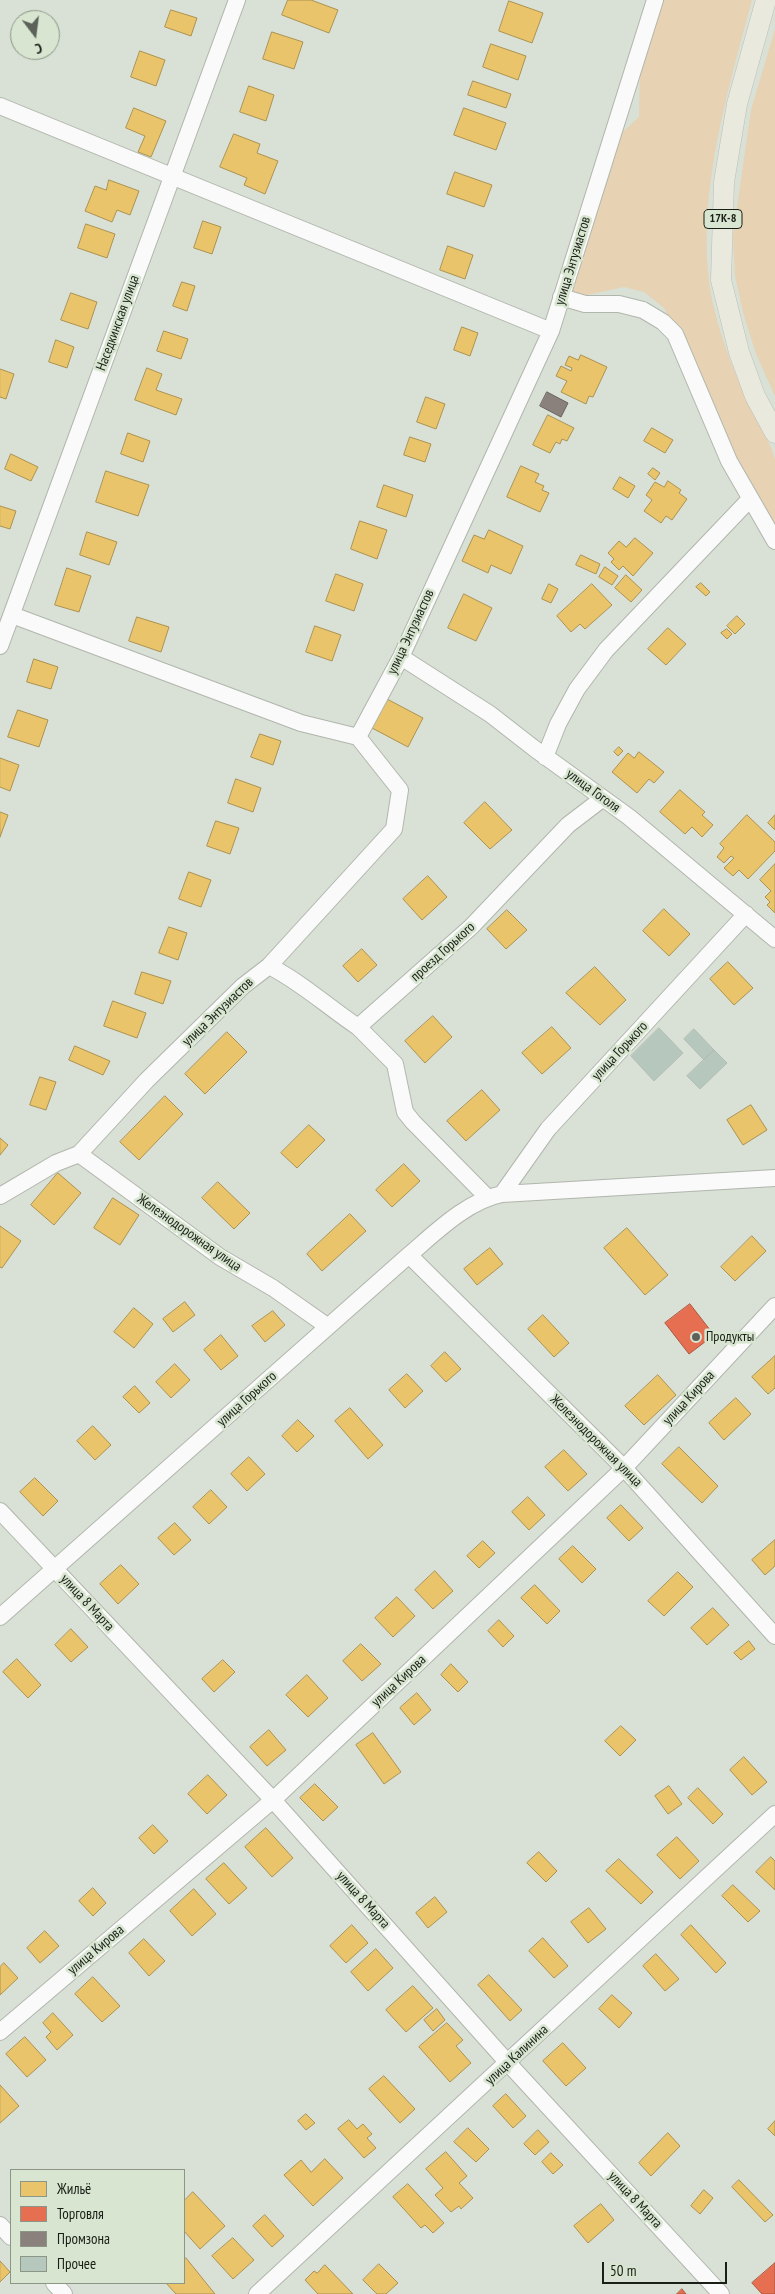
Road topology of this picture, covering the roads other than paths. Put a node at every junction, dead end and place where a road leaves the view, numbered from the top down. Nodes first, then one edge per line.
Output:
1 (237, 0) edge
2 (655, 0) edge
3 (766, 0) edge
4 (0, 106) edge
5 (171, 175) junction
6 (561, 297) junction
7 (551, 331) junction
8 (775, 433) edge
9 (750, 499) junction
10 (775, 541) edge
11 (12, 615) junction
12 (0, 646) edge
13 (401, 658) junction
14 (358, 737) junction
15 (545, 757) junction
16 (602, 799) junction
17 (746, 914) junction
18 (775, 939) edge
19 (269, 966) junction
20 (358, 1027) junction
21 (79, 1154) junction
22 (775, 1178) edge
23 (0, 1196) edge
24 (495, 1196) junction
25 (409, 1255) junction
26 (775, 1306) edge
27 (327, 1326) junction
28 (624, 1468) junction
29 (0, 1511) edge
30 (56, 1570) junction
31 (0, 1617) edge
32 (775, 1636) edge
33 (273, 1800) junction
34 (775, 1814) edge
35 (0, 2032) edge
36 (508, 2063) junction
37 (0, 2225) edge
38 (10, 2236) edge
39 (55, 2284) edge
40 (64, 2294) edge
41 (257, 2294) edge
42 (721, 2294) edge

1 - 5 street, Наседкинская улица
2 - 6 street, улица Энтузиастов
3 - 8 main road, 17К-8
4 - 5 street
5 - 7 street
5 - 11 street, Наседкинская улица
6 - 7 street, улица Энтузиастов
6 - 9 street
7 - 13 street, улица Энтузиастов
9 - 10 street
9 - 15 street
11 - 12 street, Наседкинская улица
11 - 14 street
13 - 14 street, улица Энтузиастов
13 - 15 street, улица Гоголя
14 - 19 street, улица Энтузиастов
15 - 16 street, улица Гоголя
16 - 17 street, улица Гоголя
16 - 20 street, проезд Горького
17 - 18 street, улица Гоголя
17 - 24 street, улица Горького
19 - 20 street
19 - 21 street, улица Энтузиастов
20 - 24 street
21 - 23 street
21 - 27 street, Железнодорожная улица
22 - 24 street
24 - 25 street, улица Горького
25 - 27 street, улица Горького
25 - 28 street, Железнодорожная улица
26 - 28 street, улица Кирова
27 - 30 street, улица Горького
28 - 32 street, Железнодорожная улица
28 - 33 street, улица Кирова
29 - 30 street, улица 8 Марта
30 - 31 street, улица Горького
30 - 33 street, улица 8 Марта
33 - 35 street, улица Кирова
33 - 36 street, улица 8 Марта
34 - 36 street, улица Калинина
36 - 41 street, улица Калинина
36 - 42 street, улица 8 Марта
37 - 38 street
39 - 40 street

